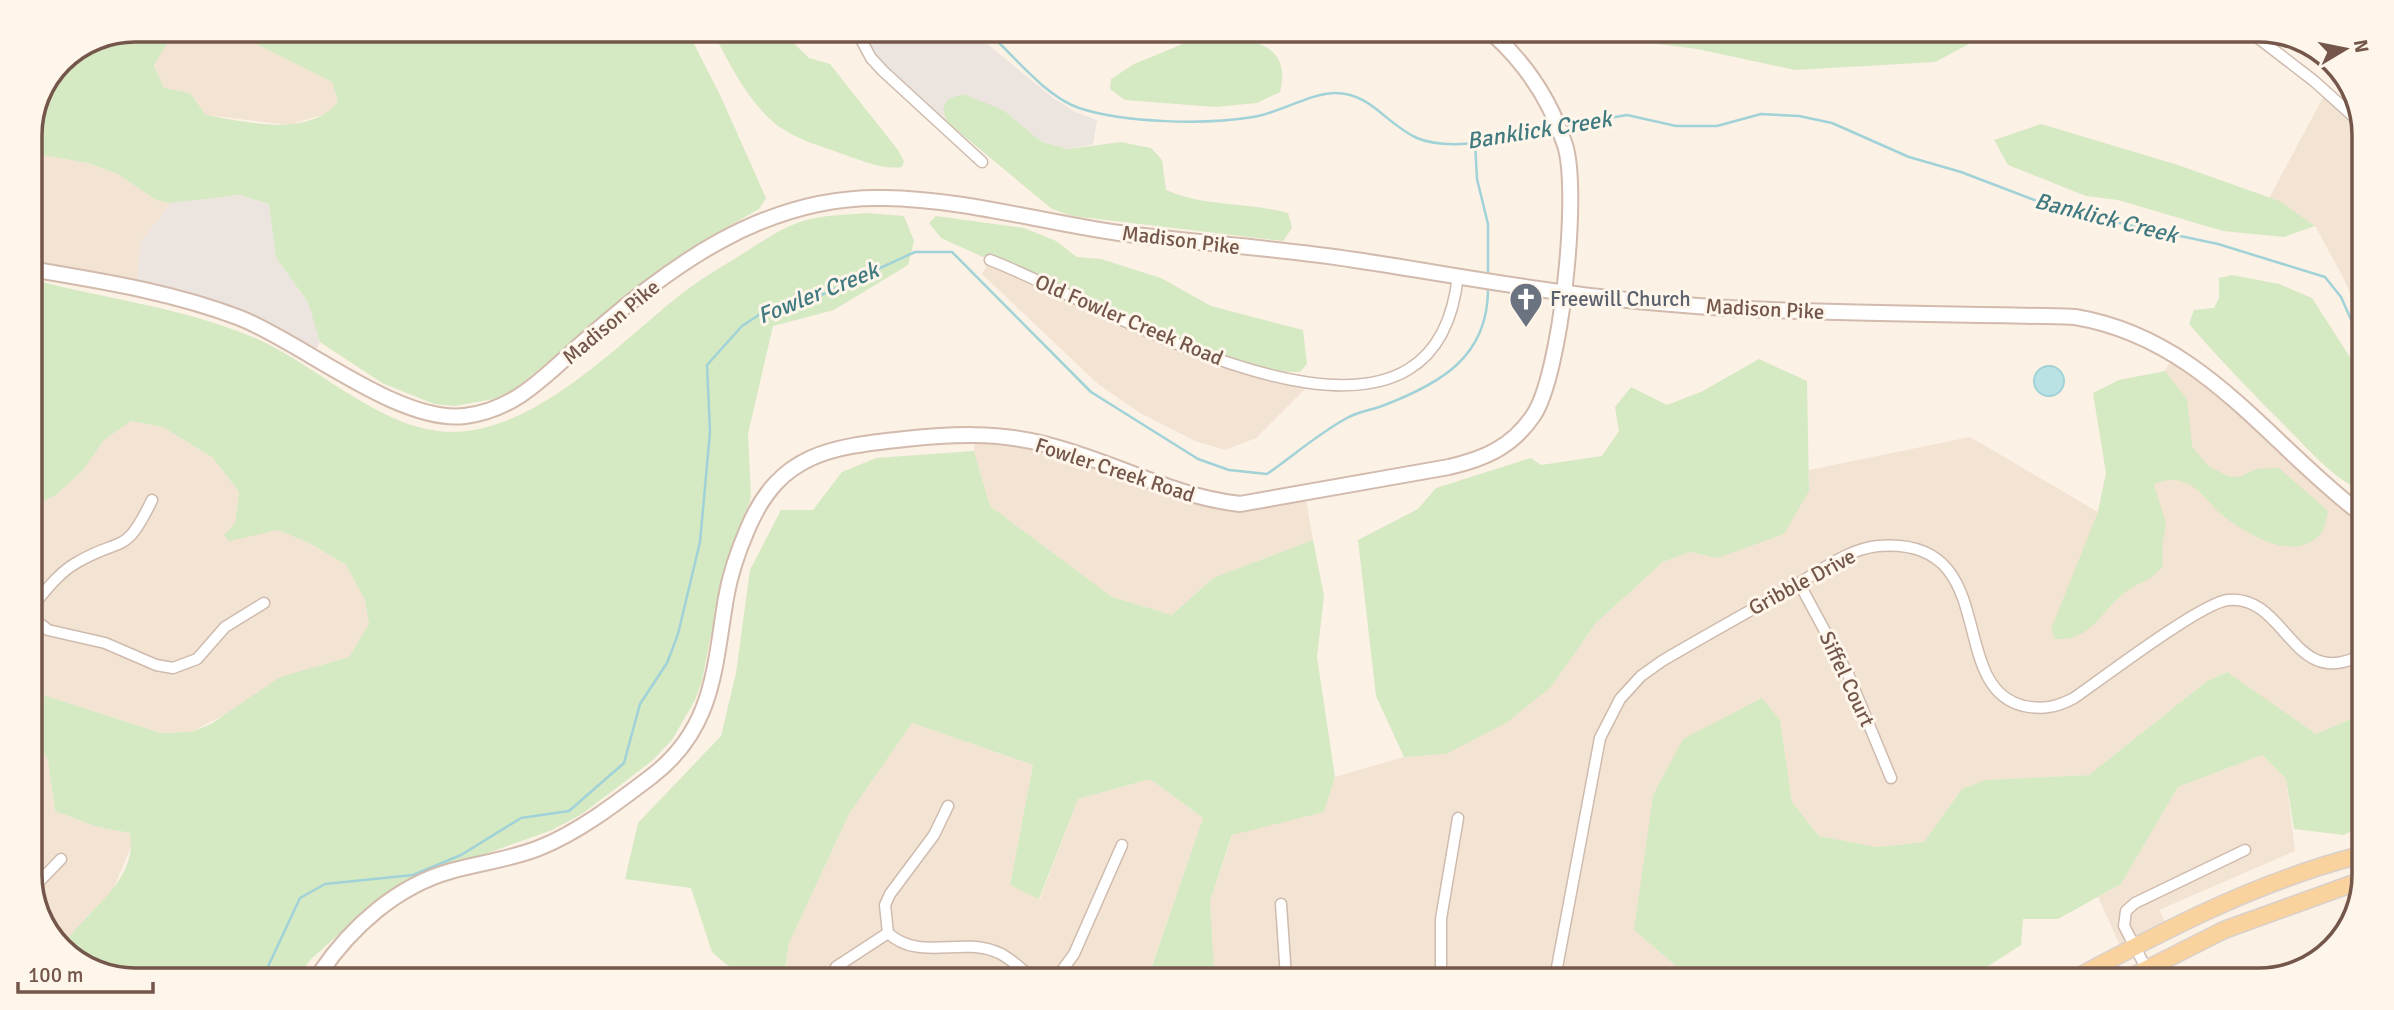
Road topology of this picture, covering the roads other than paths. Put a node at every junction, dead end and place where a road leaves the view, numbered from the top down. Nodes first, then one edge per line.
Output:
1 (862, 42) edge
2 (1501, 42) edge
3 (2264, 43) edge
4 (2349, 112) edge
5 (982, 162) dead end
6 (990, 260) dead end
7 (42, 271) edge
8 (1465, 276) junction
9 (1563, 292) junction
10 (152, 500) dead end
11 (2352, 507) edge
12 (1799, 583) junction
13 (42, 595) edge
14 (264, 603) dead end
15 (42, 625) edge
16 (2352, 658) edge
17 (1891, 778) dead end
18 (948, 806) dead end
19 (1458, 818) dead end
20 (1122, 845) dead end
21 (2245, 850) dead end
22 (2352, 858) edge
23 (61, 859) dead end
24 (42, 879) edge
25 (2351, 884) edge
26 (1281, 904) dead end
27 (888, 933) junction
28 (2135, 946) junction
29 (836, 967) dead end
30 (324, 968) edge
31 (1019, 968) edge
32 (1064, 968) edge
33 (1285, 968) edge
34 (1441, 968) edge
35 (1557, 968) edge
36 (2094, 968) edge
37 (2146, 968) joint

1 - 5 street
2 - 9 street, Fowler Creek Road
3 - 4 street
6 - 8 street, Old Fowler Creek Road
7 - 8 street, Madison Pike
8 - 9 street, Madison Pike
9 - 11 street, Madison Pike
9 - 30 street, Fowler Creek Road
10 - 13 street
12 - 16 street, Gribble Drive
12 - 17 street, Siffel Court
12 - 35 street, Gribble Drive
14 - 15 street
18 - 27 street
19 - 34 street
20 - 32 street
21 - 28 street
22 - 28 main road
23 - 24 street
25 - 37 main road
26 - 33 street
27 - 29 street
27 - 31 street
28 - 36 main road
28 - 37 street

